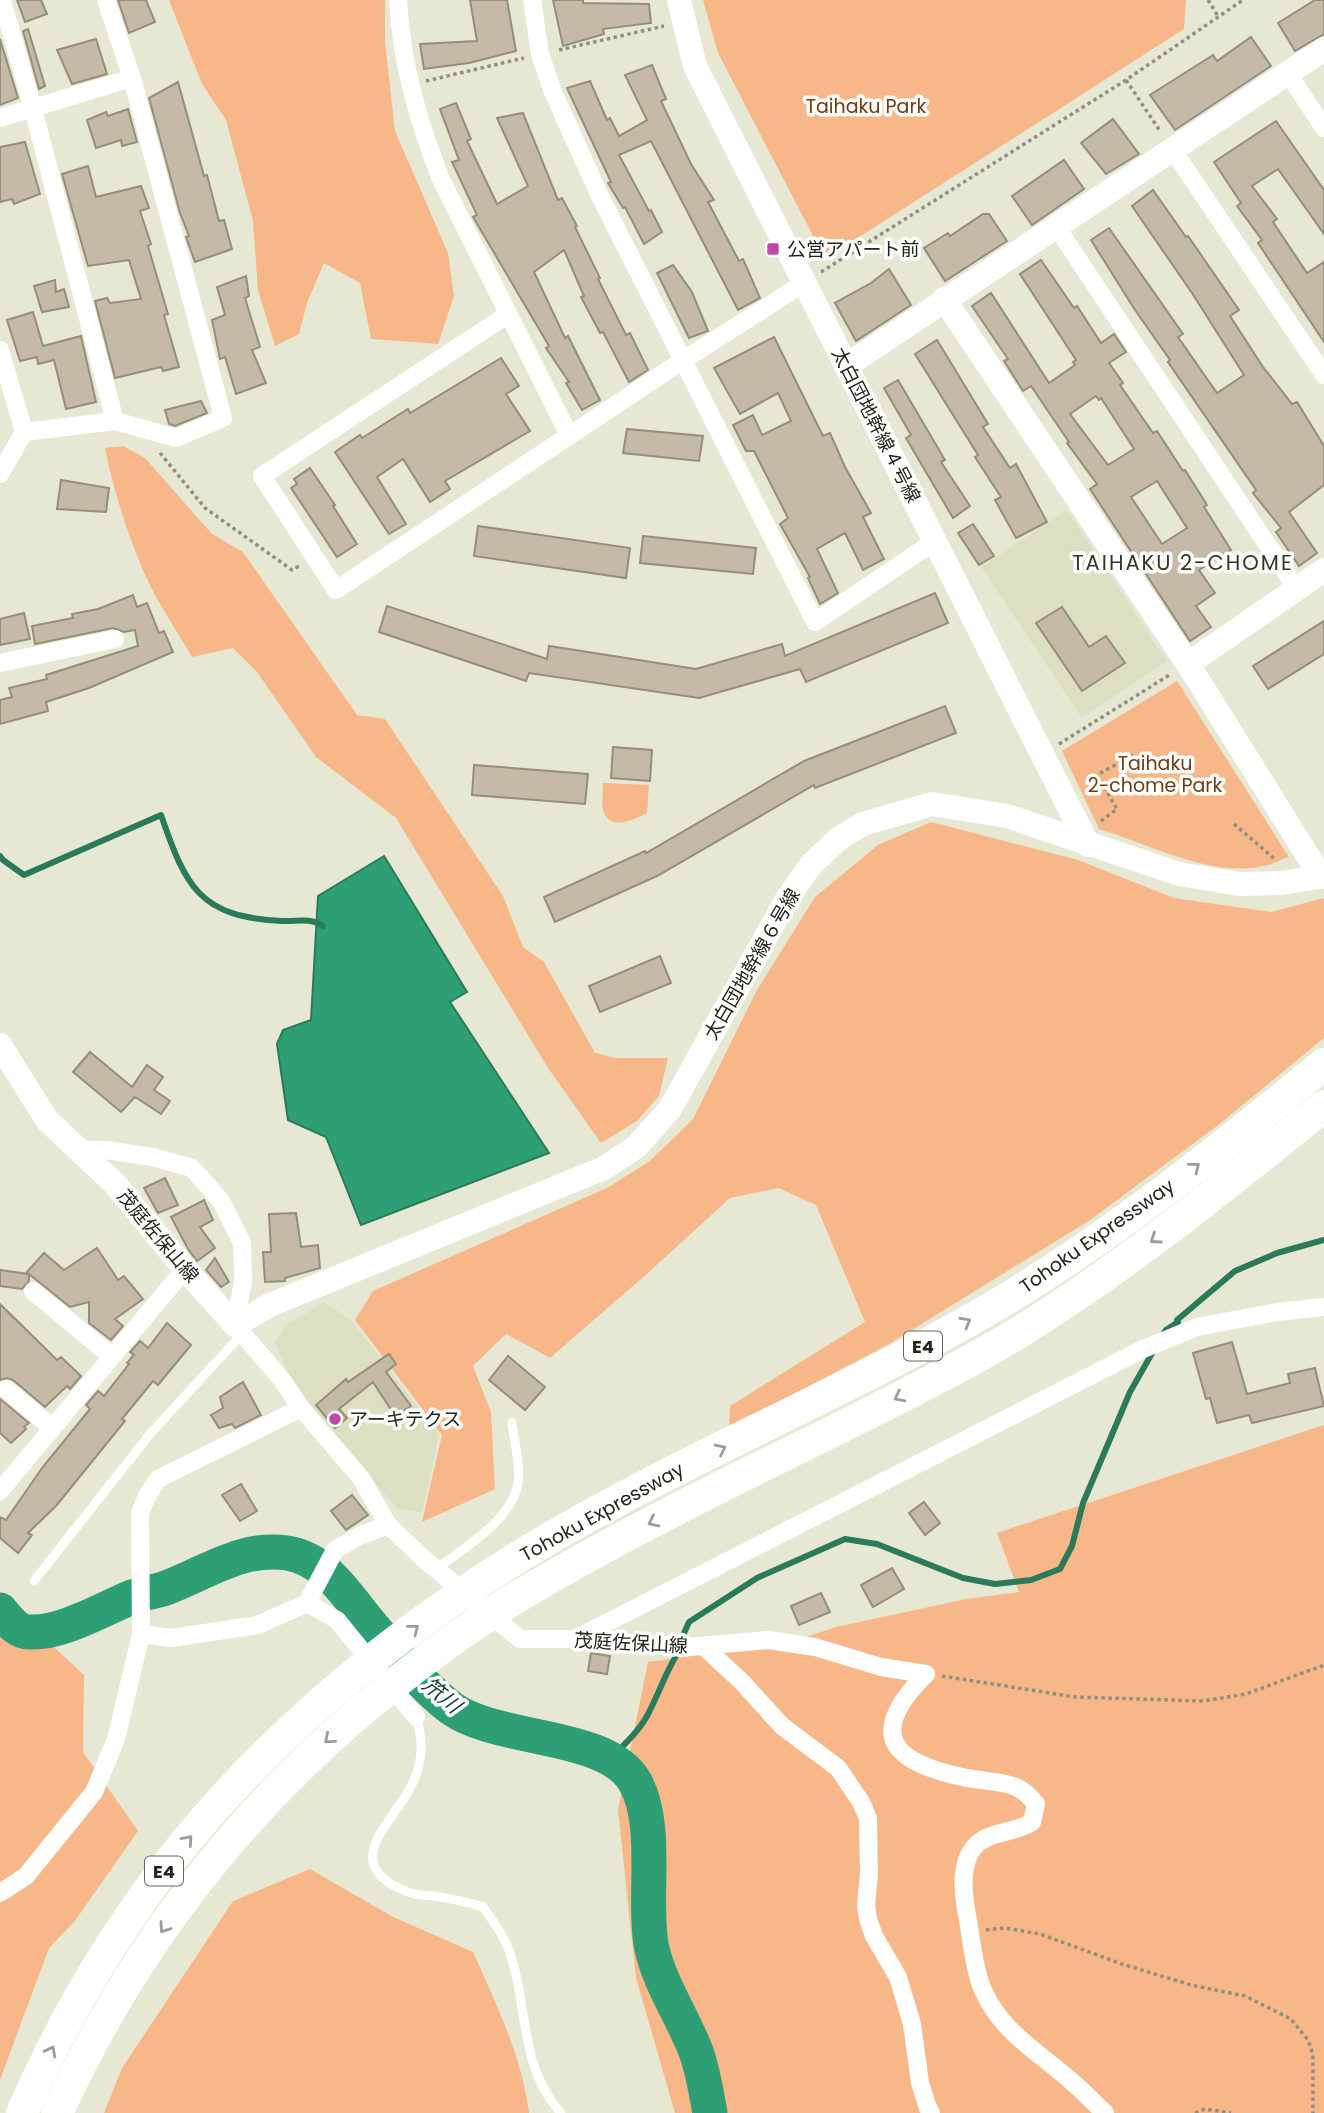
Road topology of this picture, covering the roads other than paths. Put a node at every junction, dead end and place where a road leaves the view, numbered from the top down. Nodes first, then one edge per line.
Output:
1 (2, 0) edge
2 (106, 0) edge
3 (398, 0) edge
4 (532, 0) edge
5 (678, 0) edge
6 (1324, 49) edge
7 (1287, 72) junction
8 (132, 78) junction
9 (33, 109) junction
10 (0, 118) edge
11 (1324, 128) edge
12 (1173, 150) junction
13 (1056, 226) junction
14 (804, 283) junction
15 (944, 299) junction
16 (507, 315) junction
17 (0, 351) edge
18 (682, 361) junction
19 (846, 366) junction
20 (1324, 376) edge
21 (115, 421) junction
22 (24, 432) junction
23 (569, 435) junction
24 (0, 474) edge
25 (935, 541) junction
26 (1324, 570) edge
27 (1296, 588) junction
28 (115, 639) dead end
29 (0, 663) edge
30 (1188, 664) junction
31 (1093, 834) junction
32 (1323, 876) edge
33 (0, 1045) edge
34 (1324, 1064) edge
35 (1324, 1106) edge
36 (78, 1150) junction
37 (185, 1269) junction
38 (33, 1291) dead end
39 (1324, 1307) edge
40 (239, 1329) junction
41 (111, 1356) junction
42 (6, 1389) dead end
43 (301, 1408) junction
44 (512, 1423) dead end
45 (51, 1427) junction
46 (0, 1491) edge
47 (388, 1525) junction
48 (436, 1569) junction
49 (33, 1581) dead end
50 (308, 1602) junction
51 (141, 1624) junction
52 (574, 1639) junction
53 (695, 1646) junction
54 (416, 1717) joint
55 (0, 1893) edge
56 (22, 2113) edge
57 (57, 2113) edge
58 (561, 2113) edge
59 (931, 2113) edge
60 (1105, 2113) edge

1 - 9 street
2 - 8 street
3 - 16 street
4 - 18 street
5 - 14 street, 太白団地幹線４号線
6 - 7 street
7 - 11 street
7 - 12 street
8 - 9 street
8 - 21 street
9 - 10 street
9 - 21 street
12 - 13 street
12 - 20 street
13 - 15 street
13 - 27 street
14 - 18 street
14 - 19 street, 太白団地幹線４号線
15 - 19 street
15 - 30 street
16 - 23 street
16 - 23 street
17 - 22 street
18 - 23 street
18 - 25 street
19 - 25 street, 太白団地幹線４号線
21 - 22 street
22 - 24 street
25 - 31 street, 太白団地幹線４号線
26 - 27 street
27 - 30 street
28 - 29 street
30 - 32 street
31 - 32 street, 太白団地幹線６号線
31 - 40 street, 太白団地幹線６号線
33 - 36 street, 茂庭佐保山線
56 -> 34 highway, Tohoku Expressway / E4
35 -> 57 highway, Tohoku Expressway / E4
36 - 37 street, 茂庭佐保山線
36 - 40 street
37 - 40 street, 茂庭佐保山線
37 - 41 street
38 - 41 street
39 - 52 street
40 - 43 street, 茂庭佐保山線
40 - 49 lane
41 - 45 street
42 - 45 street
43 - 47 street, 茂庭佐保山線
43 - 51 street
44 - 48 lane
45 - 46 street
47 - 48 street, 茂庭佐保山線
47 - 50 street
48 - 52 street, 茂庭佐保山線
50 - 51 street
50 - 54 street
51 - 55 street
52 - 53 street, 茂庭佐保山線
53 - 59 street, 茂庭佐保山線
53 - 60 street
54 - 58 lane

